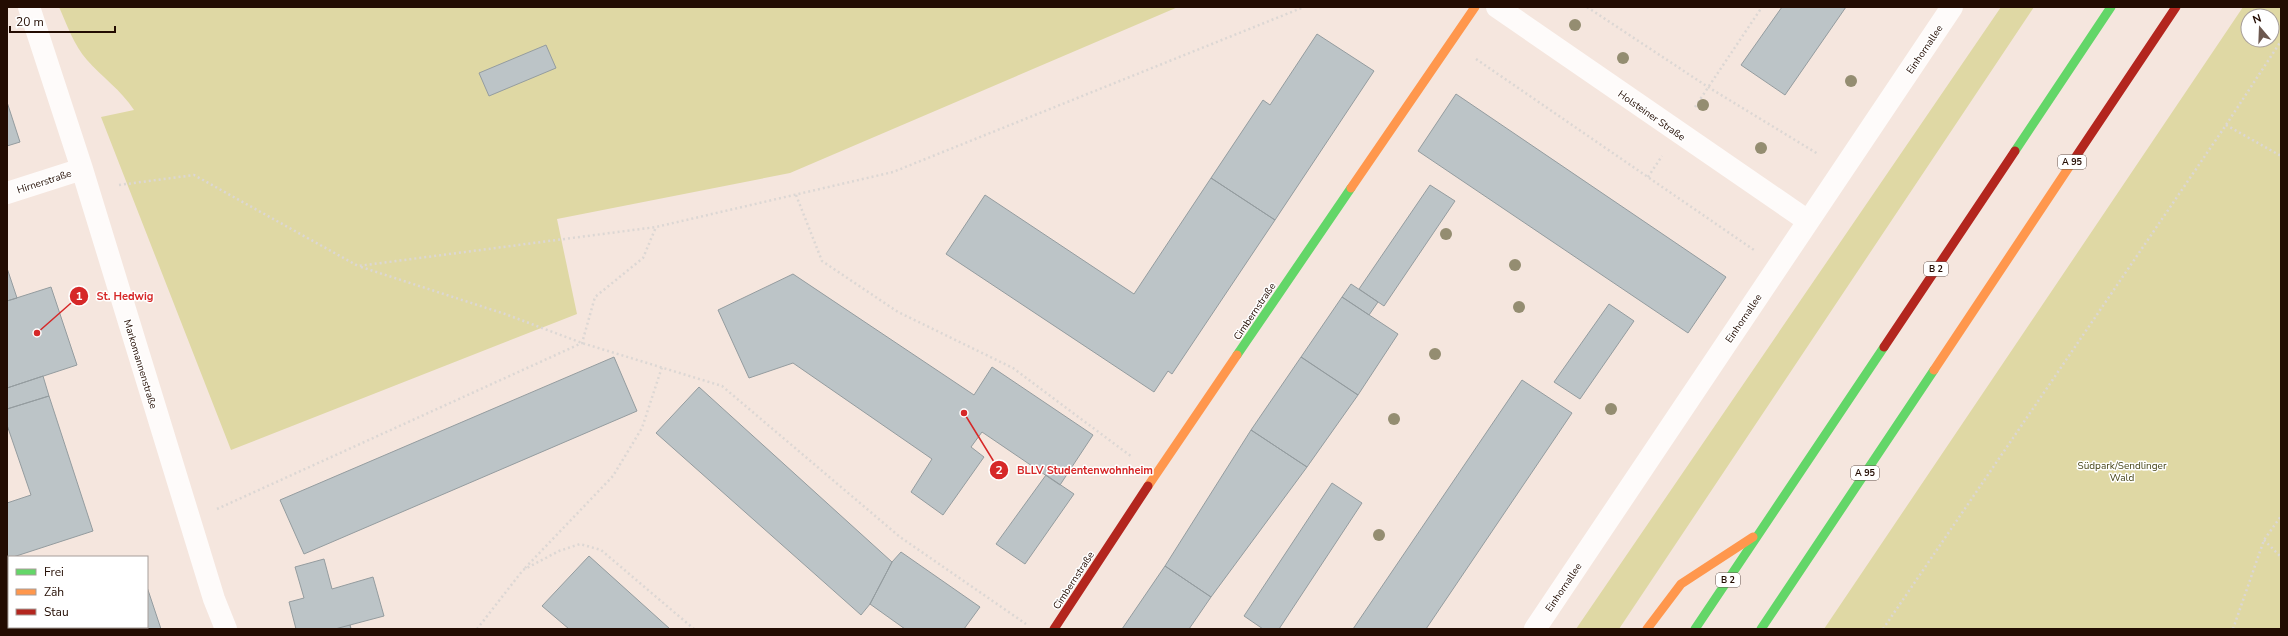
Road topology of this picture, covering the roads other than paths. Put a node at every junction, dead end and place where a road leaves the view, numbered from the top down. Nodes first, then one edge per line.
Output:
1 (29, 7) edge
2 (1475, 7) edge
3 (1497, 7) edge
4 (1952, 7) edge
5 (2111, 7) edge
6 (2176, 7) edge
7 (84, 179) junction
8 (7, 192) edge
9 (1808, 221) junction
10 (1761, 532) junction
11 (226, 629) edge
12 (1054, 629) edge
13 (1535, 629) edge
14 (1647, 629) edge
15 (1695, 629) edge
16 (1761, 629) edge

1 - 7 street, Markomannenstraße
2 - 12 main road, Cimbernstraße
3 - 9 street, Holsteiner Straße
4 - 9 street, Einhornallee
5 - 10 main road, B 2
6 - 16 main road, A 95
7 - 8 street, Hirnerstraße
7 - 11 street, Markomannenstraße
9 - 13 street, Einhornallee
10 - 14 main road
10 - 15 main road, B 2

